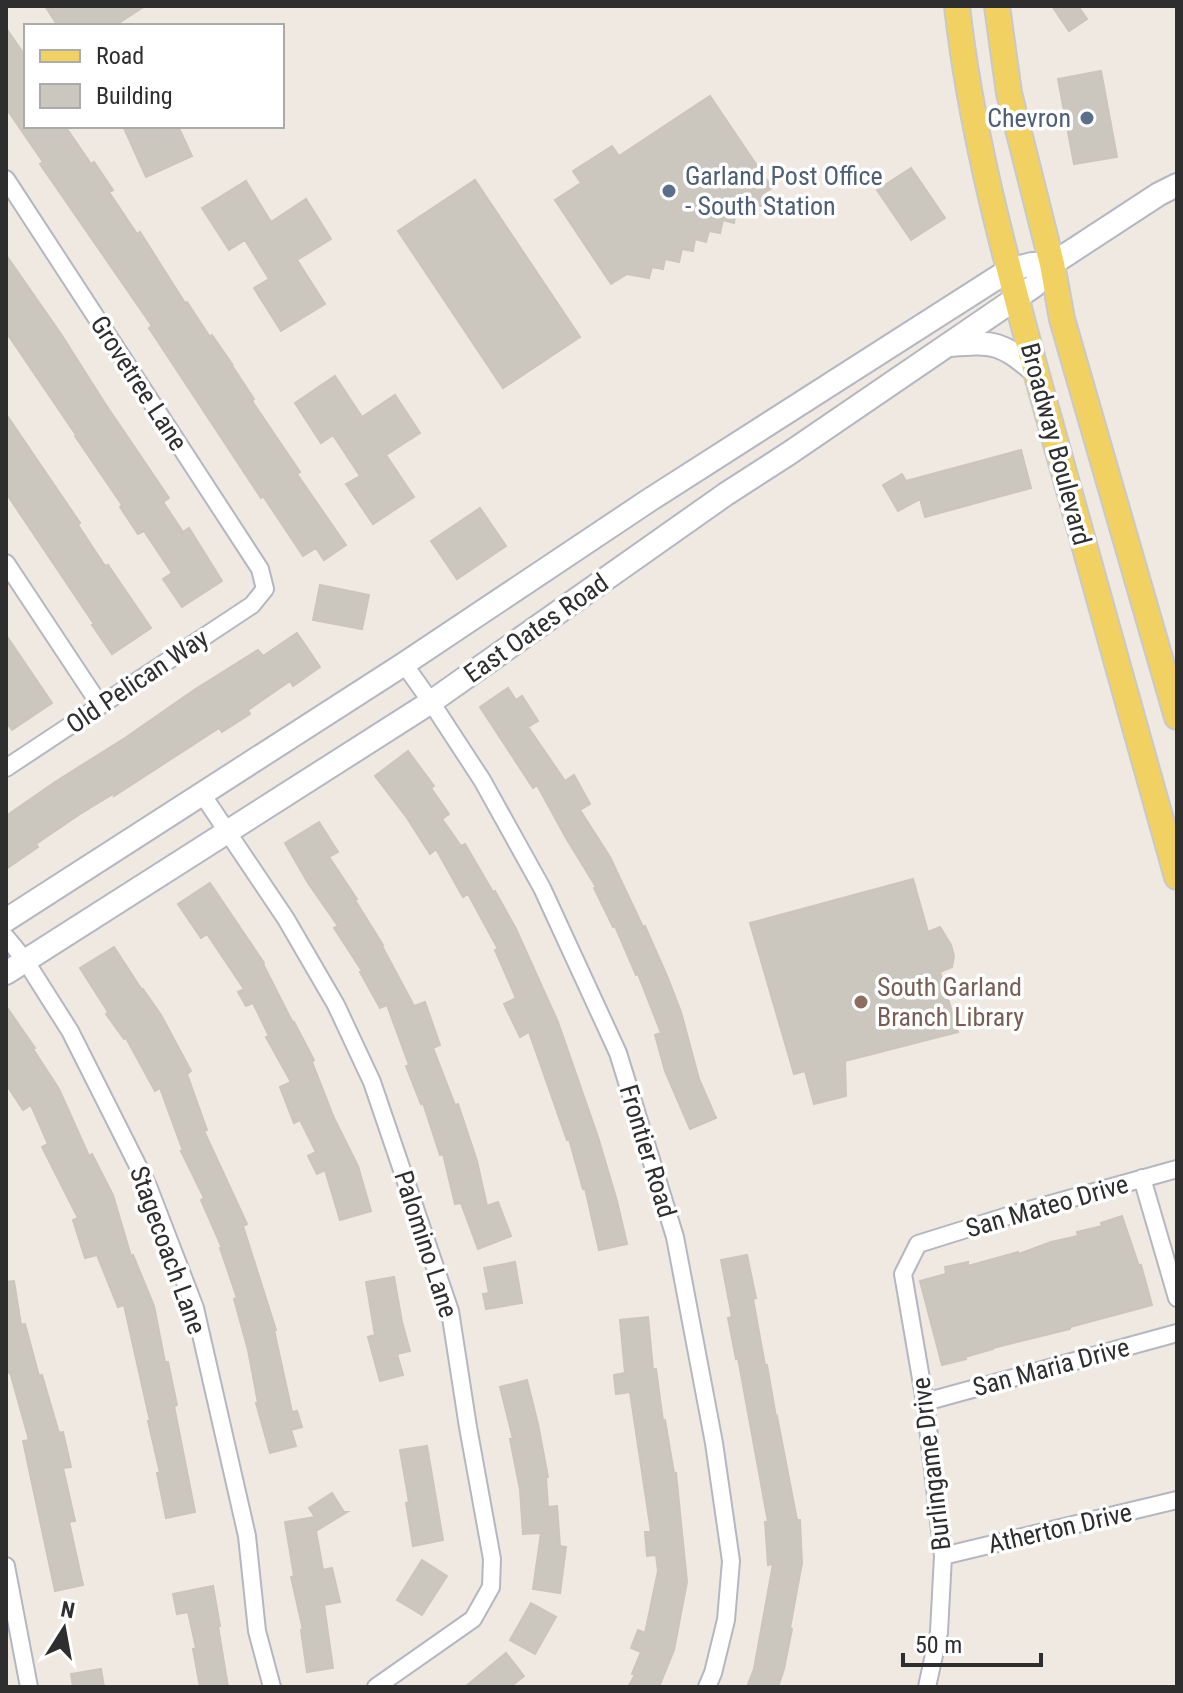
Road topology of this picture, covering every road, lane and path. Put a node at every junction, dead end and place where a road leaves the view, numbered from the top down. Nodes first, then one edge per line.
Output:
1 (957, 6) edge
2 (997, 6) edge
3 (6, 179) edge
4 (1177, 185) edge
5 (1052, 264) junction
6 (1009, 270) junction
7 (1016, 298) junction
8 (945, 346) junction
9 (1036, 372) junction
10 (708, 463) junction
11 (726, 494) junction
12 (6, 563) edge
13 (265, 589) joint
14 (404, 664) junction
15 (431, 702) junction
16 (100, 705) junction
17 (1177, 717) edge
18 (6, 768) edge
19 (202, 794) junction
20 (227, 830) junction
21 (1177, 877) edge
22 (6, 920) edge
23 (6, 937) edge
24 (15, 966) edge
25 (1177, 1169) edge
26 (1142, 1178) junction
27 (918, 1244) joint
28 (1177, 1298) edge
29 (1177, 1333) edge
30 (925, 1402) junction
31 (1177, 1500) edge
32 (943, 1556) junction
33 (6, 1566) edge
34 (29, 1687) edge
35 (272, 1687) edge
36 (376, 1687) edge
37 (707, 1687) edge
38 (927, 1687) edge

1 - 6 main road, Broadway Boulevard
2 - 5 main road, Broadway Boulevard
3 - 13 street, Grovetree Lane
4 - 5 main road, East Oates Road
5 - 6 main road, East Oates Road
5 - 7 main road, East Oates Road
5 - 17 main road, Broadway Boulevard
6 - 7 main road, Broadway Boulevard
6 - 10 main road, East Oates Road
7 - 8 main road, East Oates Road
7 - 9 main road, Broadway Boulevard
8 - 9 main road
8 - 11 main road, East Oates Road
9 - 21 main road, Broadway Boulevard
10 - 11 main road
10 - 14 main road, East Oates Road
11 - 15 main road, East Oates Road
12 - 16 street
13 - 16 street, Old Pelican Way
14 - 15 street, Frontier Road
14 - 19 main road, East Oates Road
15 - 20 main road, East Oates Road
15 - 37 street, Frontier Road
16 - 18 street, Old Pelican Way
19 - 20 street, Palomino Lane
19 - 22 main road, East Oates Road
20 - 24 main road, East Oates Road
20 - 36 street, Palomino Lane
23 - 24 street, Stagecoach Lane
24 - 35 street, Stagecoach Lane
25 - 26 street, San Mateo Drive
26 - 27 street, San Mateo Drive
26 - 28 street
27 - 30 street, Burlingame Drive
29 - 30 street, San Maria Drive
30 - 32 street, Burlingame Drive
31 - 32 street, Atherton Drive
32 - 38 street, Burlingame Drive
33 - 34 street

